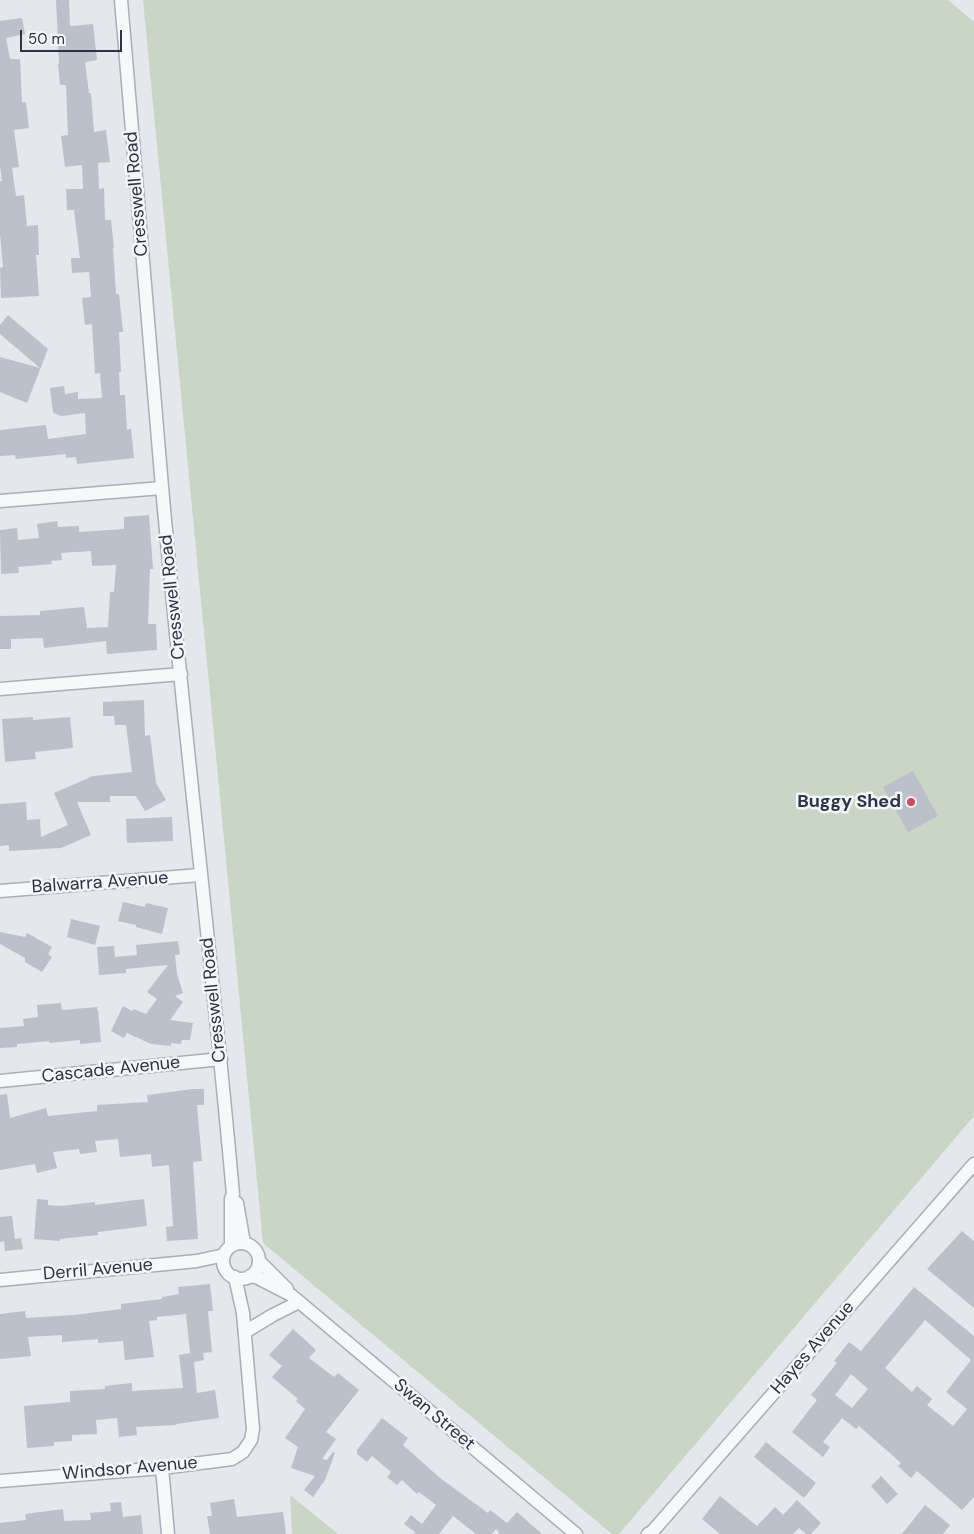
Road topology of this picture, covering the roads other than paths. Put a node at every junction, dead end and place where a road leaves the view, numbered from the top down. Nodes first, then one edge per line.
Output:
1 (122, 0) edge
2 (162, 488) junction
3 (0, 501) edge
4 (181, 674) junction
5 (0, 689) edge
6 (200, 875) junction
7 (0, 891) edge
8 (221, 1059) junction
9 (0, 1081) edge
10 (974, 1164) edge
11 (231, 1253) junction
12 (259, 1261) junction
13 (250, 1276) junction
14 (235, 1277) junction
15 (0, 1280) edge
16 (295, 1298) junction
17 (245, 1332) junction
18 (162, 1468) junction
19 (0, 1481) edge
20 (650, 1533) edge
21 (168, 1534) edge
22 (576, 1534) edge

1 - 2 street, Cresswell Road
2 - 3 street
2 - 4 street, Cresswell Road
4 - 5 street
4 - 6 street, Cresswell Road
6 - 7 street, Balwarra Avenue
6 - 8 street, Cresswell Road
8 - 9 street, Cascade Avenue
8 - 11 street, Cresswell Road
10 - 20 street, Hayes Avenue
11 - 12 street
11 - 14 street
11 - 15 street, Derril Avenue
12 - 13 street
12 - 16 street, Swan Street
13 - 14 street
13 - 16 street, Swan Street
14 - 17 street
16 - 17 street
16 - 22 street, Swan Street
17 - 18 street, Windsor Avenue
18 - 19 street, Windsor Avenue
18 - 21 street

